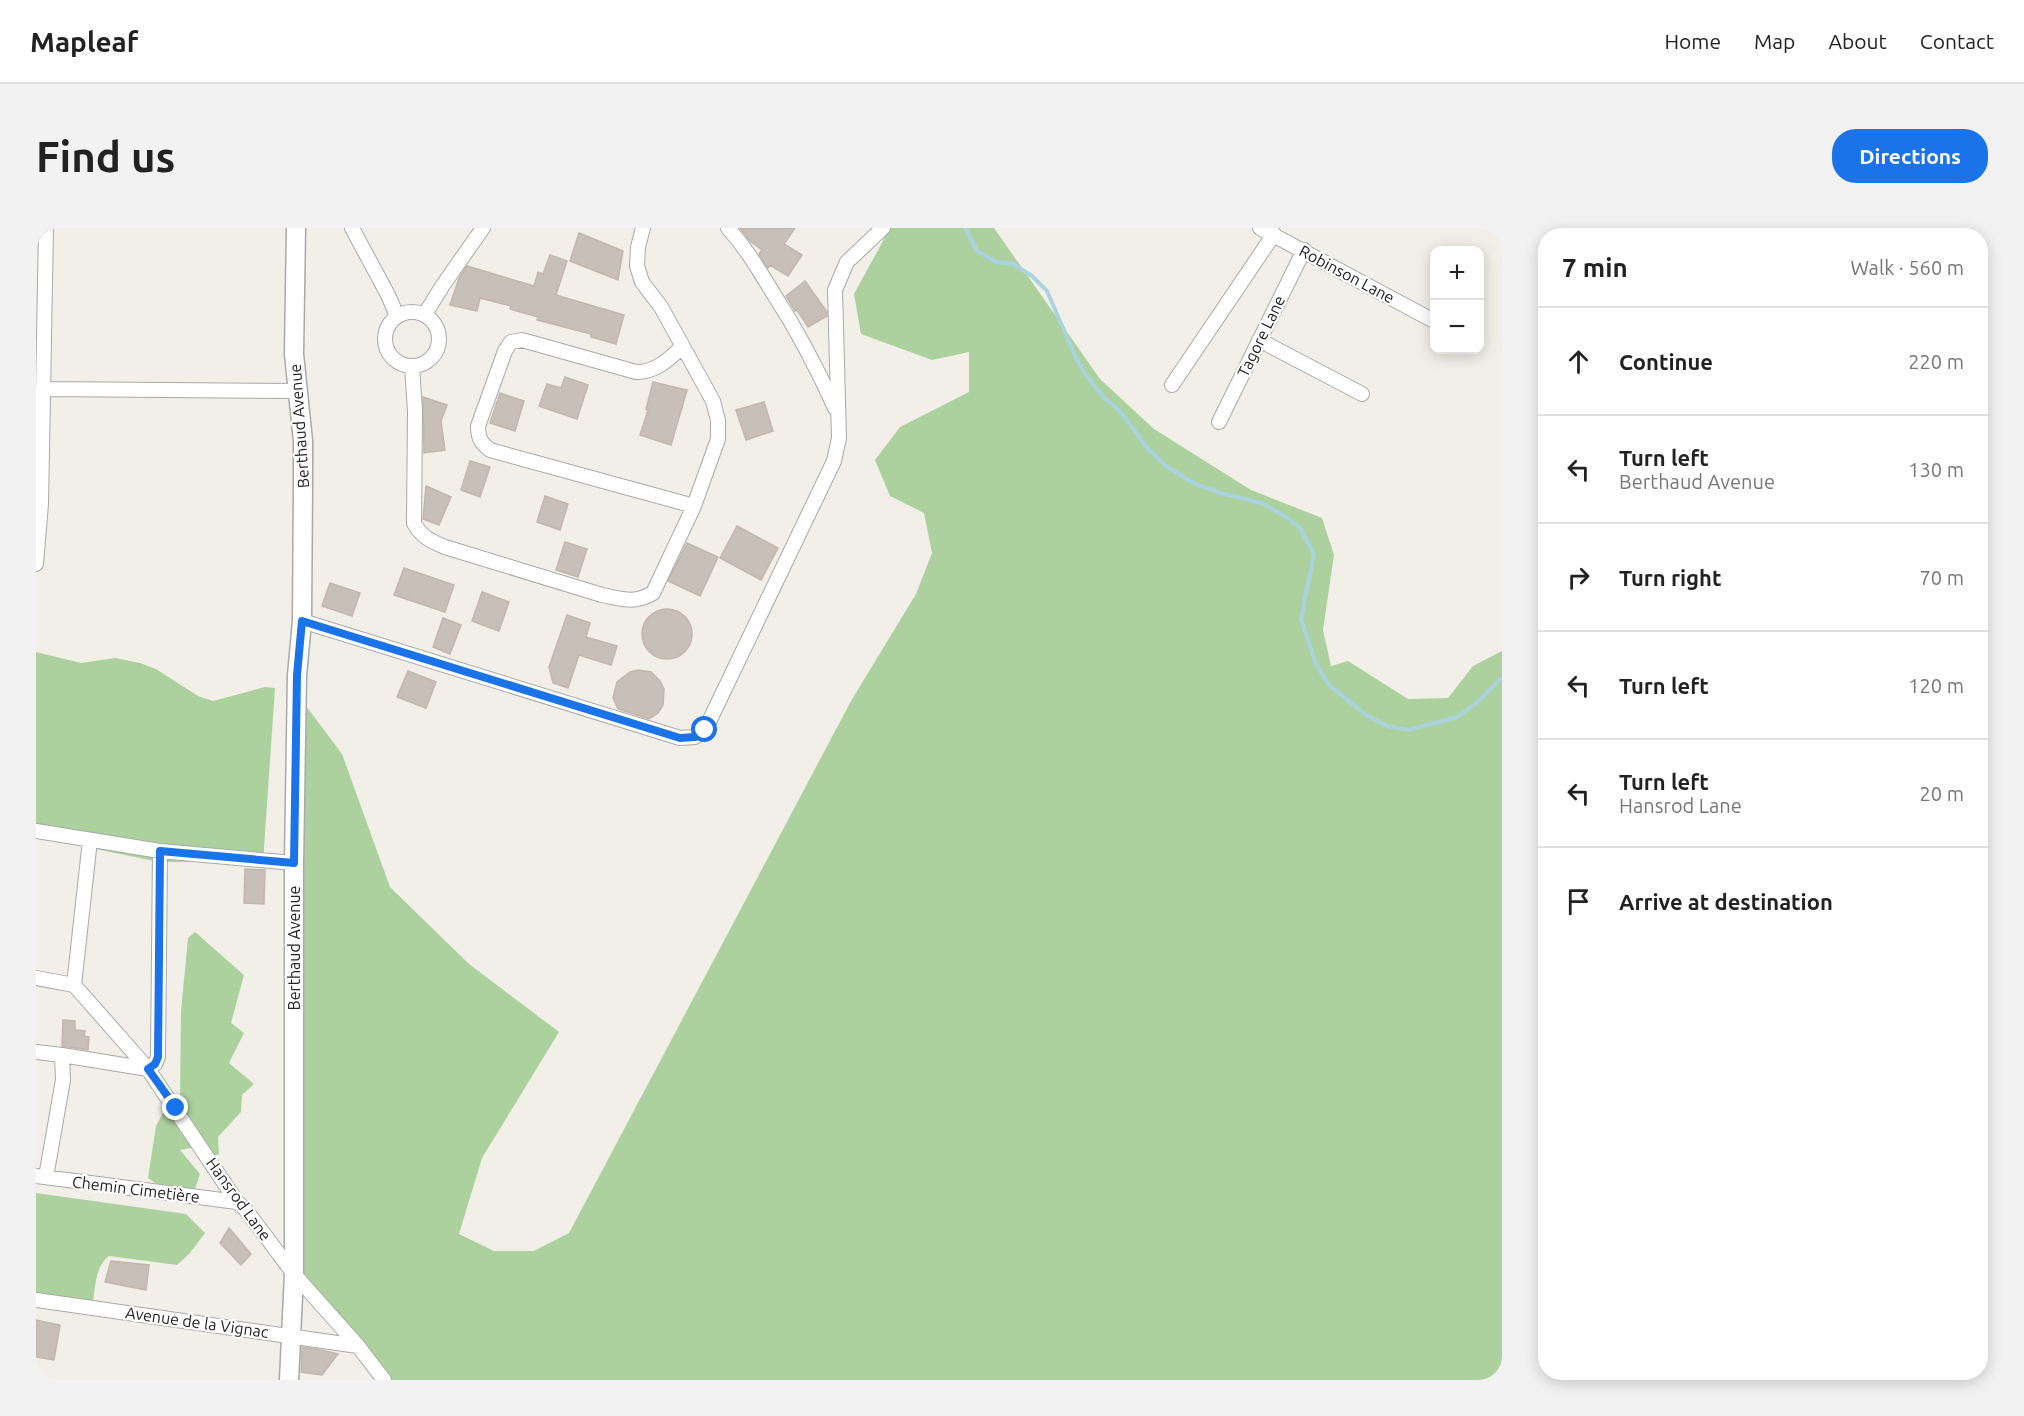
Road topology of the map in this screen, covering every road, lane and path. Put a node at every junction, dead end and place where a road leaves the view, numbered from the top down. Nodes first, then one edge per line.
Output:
1 (46, 228) edge
2 (296, 228) edge
3 (352, 228) edge
4 (483, 228) edge
5 (644, 228) edge
6 (728, 228) edge
7 (883, 228) edge
8 (1260, 228) edge
9 (1274, 234) junction
10 (1304, 250) junction
11 (425, 315) junction
12 (397, 316) junction
13 (1430, 319) edge
14 (1259, 340) junction
15 (682, 347) junction
16 (412, 366) junction
17 (1172, 385) dead end
18 (44, 389) junction
19 (297, 391) junction
20 (1362, 394) dead end
21 (838, 414) junction
22 (1219, 422) dead end
23 (38, 504) edge
24 (694, 506) junction
25 (36, 564) edge
26 (302, 621) junction
27 (36, 831) edge
28 (90, 840) junction
29 (160, 851) junction
30 (294, 863) junction
31 (36, 978) edge
32 (74, 985) junction
33 (36, 1052) edge
34 (62, 1055) junction
35 (148, 1069) junction
36 (41, 1176) edge
37 (237, 1202) junction
38 (294, 1274) junction
39 (36, 1300) edge
40 (291, 1336) junction
41 (358, 1346) junction
42 (289, 1380) edge
43 (384, 1380) edge

1 - 18 street
2 - 19 street, Berthaud Avenue
3 - 12 street
4 - 11 street
5 - 15 street
6 - 21 street
7 - 21 street
8 - 9 street, Robinson Lane
9 - 10 street, Robinson Lane
9 - 17 street
10 - 13 street, Robinson Lane
10 - 14 street, Tagore Lane
11 - 12 street
11 - 16 street
12 - 16 street
14 - 20 street
14 - 22 street, Tagore Lane
15 - 24 street
15 - 24 street
16 - 24 street
18 - 19 street
18 - 23 street
19 - 26 street, Berthaud Avenue
21 - 26 street
23 - 25 street
26 - 30 street, Berthaud Avenue
27 - 28 street
28 - 29 street
28 - 32 street
29 - 30 street
29 - 35 street
30 - 38 street, Berthaud Avenue
31 - 32 street
32 - 35 street, Hansrod Lane
33 - 34 street
34 - 35 street
34 - 36 street
35 - 37 street, Hansrod Lane
36 - 37 street, Chemin Cimetière
37 - 38 street, Hansrod Lane
38 - 40 street, Berthaud Avenue
38 - 41 street
39 - 40 street, Avenue de la Vignac
40 - 41 street, Avenue de la Vignac
40 - 42 street, Berthaud Avenue
41 - 43 street

